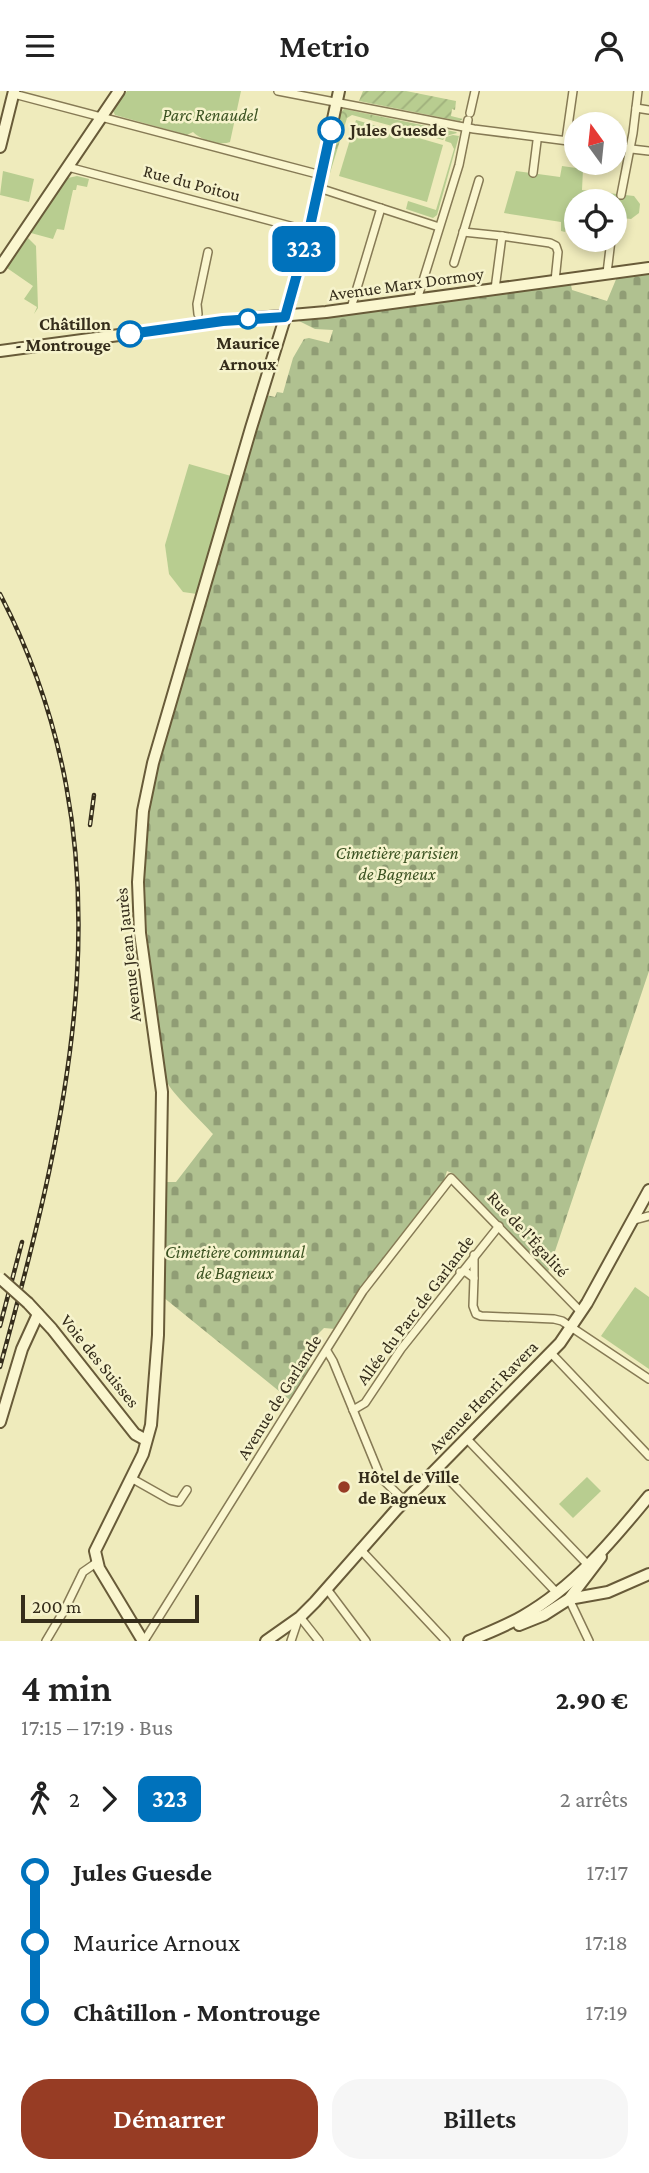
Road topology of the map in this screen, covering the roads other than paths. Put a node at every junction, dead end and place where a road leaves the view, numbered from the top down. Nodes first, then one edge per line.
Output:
1 (119, 91) edge
2 (278, 91) edge
3 (475, 91) edge
4 (572, 91) edge
5 (638, 91) edge
6 (14, 92) edge
7 (337, 96) edge
8 (636, 108) junction
9 (649, 110) edge
10 (569, 112) edge
11 (101, 117) junction
12 (468, 120) junction
13 (564, 140) edge
14 (537, 141) dead end
15 (0, 147) edge
16 (629, 149) junction
17 (649, 151) edge
18 (68, 167) junction
19 (533, 173) dead end
20 (321, 175) junction
21 (479, 180) dead end
22 (319, 188) junction
23 (622, 189) edge
24 (381, 208) junction
25 (439, 227) junction
26 (309, 231) junction
27 (463, 232) junction
28 (502, 236) junction
29 (208, 252) dead end
30 (610, 252) edge
31 (454, 263) dead end
32 (0, 267) edge
33 (649, 268) edge
34 (607, 273) junction
35 (555, 281) junction
36 (495, 289) junction
37 (417, 300) junction
38 (351, 309) junction
39 (198, 314) dead end
40 (285, 317) junction
41 (0, 351) edge
42 (451, 1178) joint
43 (649, 1190) edge
44 (649, 1216) edge
45 (634, 1220) junction
46 (499, 1226) junction
47 (474, 1255) junction
48 (460, 1272) junction
49 (0, 1278) edge
50 (474, 1278) junction
51 (581, 1313) junction
52 (38, 1314) junction
53 (571, 1327) junction
54 (327, 1351) junction
55 (551, 1353) junction
56 (649, 1379) edge
57 (353, 1410) junction
58 (0, 1422) edge
59 (467, 1439) junction
60 (146, 1440) junction
61 (649, 1456) edge
62 (438, 1468) junction
63 (131, 1478) junction
64 (187, 1490) dead end
65 (649, 1496) edge
66 (405, 1501) junction
67 (606, 1548) junction
68 (360, 1549) junction
69 (96, 1563) junction
70 (587, 1564) junction
71 (649, 1574) edge
72 (581, 1577) junction
73 (327, 1589) junction
74 (559, 1590) junction
75 (614, 1590) junction
76 (569, 1599) junction
77 (300, 1616) junction
78 (281, 1630) junction
79 (291, 1640) edge
80 (46, 1641) edge
81 (144, 1641) edge
82 (266, 1641) edge
83 (319, 1641) edge
84 (366, 1641) edge
85 (446, 1641) edge
86 (469, 1641) edge
87 (485, 1641) edge
88 (589, 1641) edge

1 - 11 street
2 - 7 street
3 - 12 street
4 - 10 street
5 - 8 street
6 - 11 street
6 - 15 street
7 - 12 street
7 - 20 street, Avenue Jean Jaurès
8 - 9 street
8 - 16 street
11 - 18 street
11 - 20 street
12 - 13 street
12 - 25 street
14 - 19 street
16 - 17 street
16 - 23 street
18 - 26 street, Rue du Poitou
18 - 32 street
20 - 22 street, Avenue Jean Jaurès
21 - 27 street
22 - 24 street
22 - 26 street, Avenue Jean Jaurès
24 - 25 street
24 - 38 street
25 - 37 street
26 - 40 street, Avenue Jean Jaurès
27 - 28 street
27 - 31 street
28 - 35 street
28 - 36 street
29 - 39 street
30 - 34 street
33 - 34 street, Avenue Marx Dormoy
34 - 35 street, Avenue Marx Dormoy
35 - 36 street, Avenue Marx Dormoy
36 - 37 street, Avenue Marx Dormoy
37 - 38 street, Avenue Marx Dormoy
38 - 40 street, Avenue Marx Dormoy
40 - 41 street, Avenue Marx Dormoy
40 - 60 street, Avenue Jean Jaurès
42 - 46 street, Rue de l'Égalité
42 - 54 street, Avenue de Garlande
43 - 45 street, Avenue Henri Ravera
44 - 45 street
45 - 51 street, Avenue Henri Ravera
46 - 47 street, Allée du Parc de Garlande
46 - 51 street, Rue de l'Égalité
47 - 48 street, Allée du Parc de Garlande
47 - 50 street
48 - 50 street
48 - 57 street, Allée du Parc de Garlande
49 - 52 street, Voie des Suisses, bridge
50 - 53 street
51 - 53 street, Avenue Henri Ravera
52 - 58 street
52 - 60 street, Voie des Suisses
53 - 55 street, Avenue Henri Ravera
53 - 56 street
54 - 57 street
54 - 81 street, Avenue de Garlande
55 - 59 street, Avenue Henri Ravera
55 - 61 street
57 - 66 street
59 - 62 street, Avenue Henri Ravera
59 - 70 street
60 - 63 street, Avenue Jean Jaurès
62 - 66 street, Avenue Henri Ravera
62 - 74 street
63 - 64 street
63 - 69 street, Avenue Jean Jaurès
65 - 67 street
66 - 68 street, Avenue Henri Ravera
67 - 70 street
67 - 72 street
68 - 73 street, Avenue Henri Ravera
68 - 85 street
69 - 80 street
69 - 81 street
70 - 72 street
71 - 75 street
72 - 74 street
72 - 75 street
72 - 76 street
73 - 77 street, Avenue Henri Ravera
73 - 84 street
74 - 76 street
74 - 86 street
75 - 76 street
76 - 87 street
76 - 88 street
77 - 78 street
77 - 79 street, Avenue Henri Ravera
77 - 83 street
78 - 79 street
78 - 82 street

